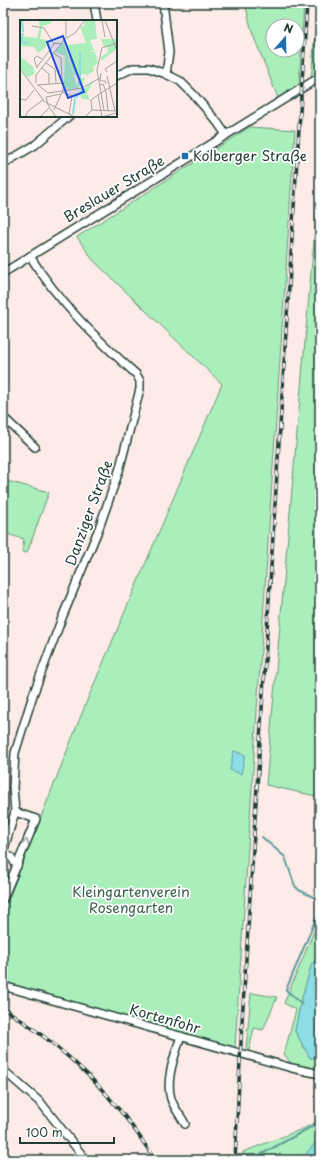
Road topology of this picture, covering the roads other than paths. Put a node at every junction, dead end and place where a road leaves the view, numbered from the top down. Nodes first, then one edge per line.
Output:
1 (94, 3) edge
2 (163, 3) edge
3 (97, 20) edge
4 (166, 74) junction
5 (117, 76) edge
6 (320, 77) edge
7 (68, 117) edge
8 (226, 135) junction
9 (3, 164) edge
10 (30, 256) junction
11 (3, 273) edge
12 (3, 417) edge
13 (35, 447) dead end
14 (14, 812) junction
15 (3, 852) edge
16 (3, 855) edge
17 (17, 866) junction
18 (3, 899) edge
19 (3, 986) edge
20 (181, 1036) junction
21 (3, 1070) edge
22 (320, 1074) edge
23 (185, 1124) dead end
24 (86, 1160) edge

1 - 3 street
2 - 4 street
4 - 5 street
4 - 8 street
6 - 8 street, Breslauer Straße
7 - 9 street
8 - 10 street, Breslauer Straße
10 - 11 street, Breslauer Straße
10 - 14 street, Danziger Straße
12 - 13 street
14 - 15 street, Danziger Straße
17 -> 14 street
16 - 17 street
17 - 18 street
19 - 20 street, Kortenfohr
20 - 22 street, Kortenfohr
20 - 23 street
21 - 24 street

